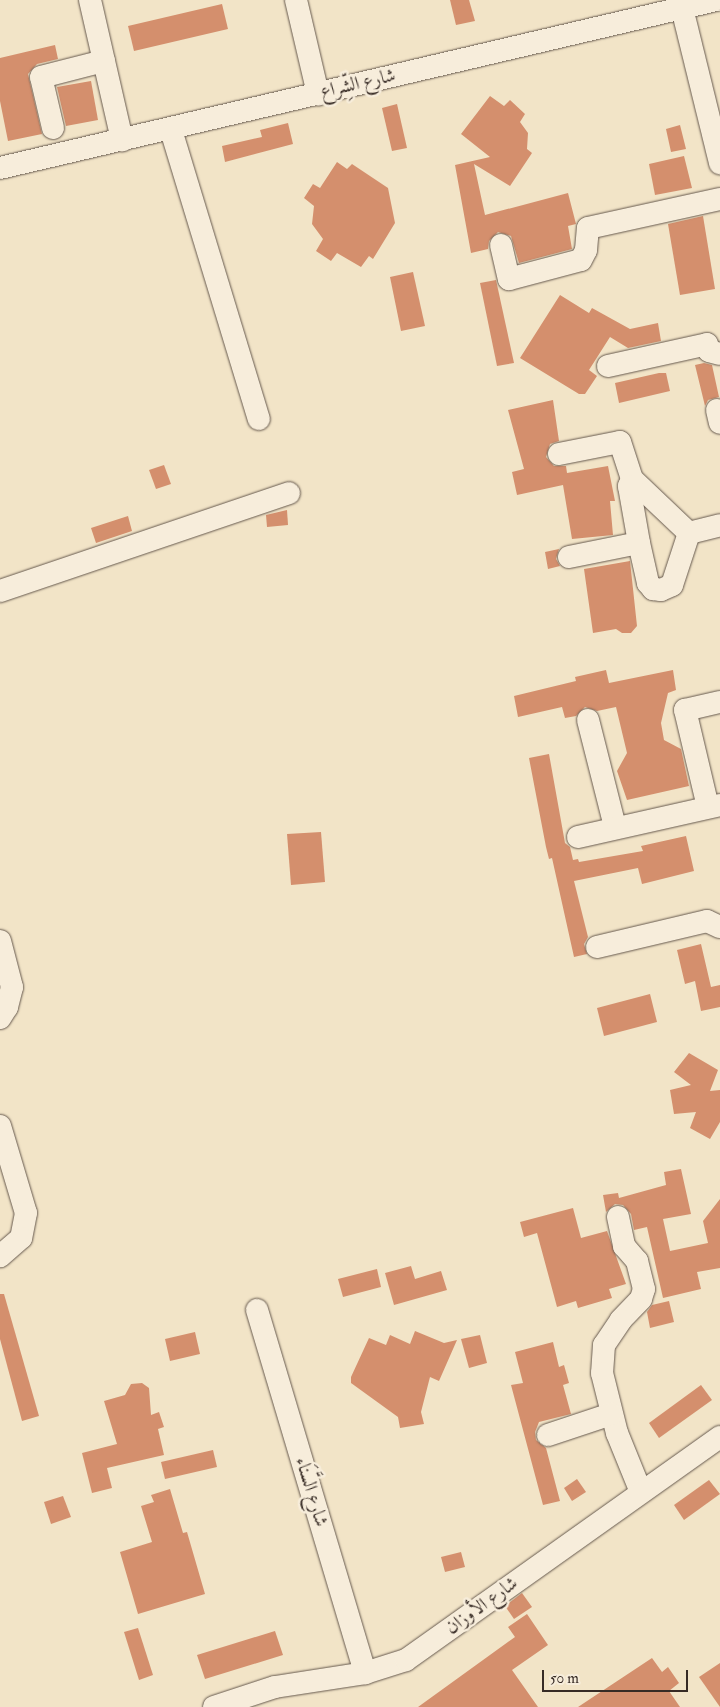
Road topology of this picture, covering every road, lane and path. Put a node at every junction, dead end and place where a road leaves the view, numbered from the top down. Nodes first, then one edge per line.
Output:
1 (90, 0) edge
2 (296, 0) edge
3 (716, 0) edge
4 (682, 8) junction
5 (104, 61) junction
6 (318, 94) junction
7 (52, 128) dead end
8 (171, 130) junction
9 (122, 140) junction
10 (720, 163) edge
11 (0, 168) edge
12 (720, 200) edge
13 (501, 245) dead end
14 (720, 354) edge
15 (608, 366) dead end
16 (259, 420) dead end
17 (559, 454) dead end
18 (632, 479) junction
19 (289, 493) dead end
20 (720, 525) edge
21 (689, 533) junction
22 (639, 543) junction
23 (569, 558) dead end
24 (0, 591) edge
25 (720, 702) edge
26 (588, 720) dead end
27 (714, 806) edge
28 (615, 827) junction
29 (578, 837) dead end
30 (720, 927) edge
31 (0, 942) edge
32 (597, 947) dead end
33 (0, 1018) edge
34 (0, 1126) edge
35 (618, 1217) dead end
36 (0, 1256) edge
37 (257, 1310) dead end
38 (611, 1414) junction
39 (548, 1434) dead end
40 (720, 1437) edge
41 (641, 1492) junction
42 (365, 1673) junction
43 (214, 1707) edge

1 - 5 street
2 - 6 street
3 - 4 street, شارع الشِّراع
4 - 6 street, شارع الشِّراع
4 - 10 street
5 - 7 street
5 - 9 street
6 - 8 street, شارع الشِّراع
8 - 9 street, شارع الشِّراع
8 - 16 street
9 - 11 street, شارع الشِّراع
12 - 13 street
14 - 15 street
17 - 18 street
18 - 21 street
18 - 22 street
19 - 24 street
20 - 21 street
21 - 22 street
22 - 23 street
25 - 27 street
26 - 28 street
27 - 28 street
28 - 29 street
30 - 32 street
31 - 33 street
34 - 36 street
35 - 38 street
37 - 42 street, شارع السَّنَاء
38 - 39 street
38 - 41 street
40 - 41 street, شارع الأوزان
41 - 42 street, شارع الأوزان
42 - 43 street, شارع الأوزان

